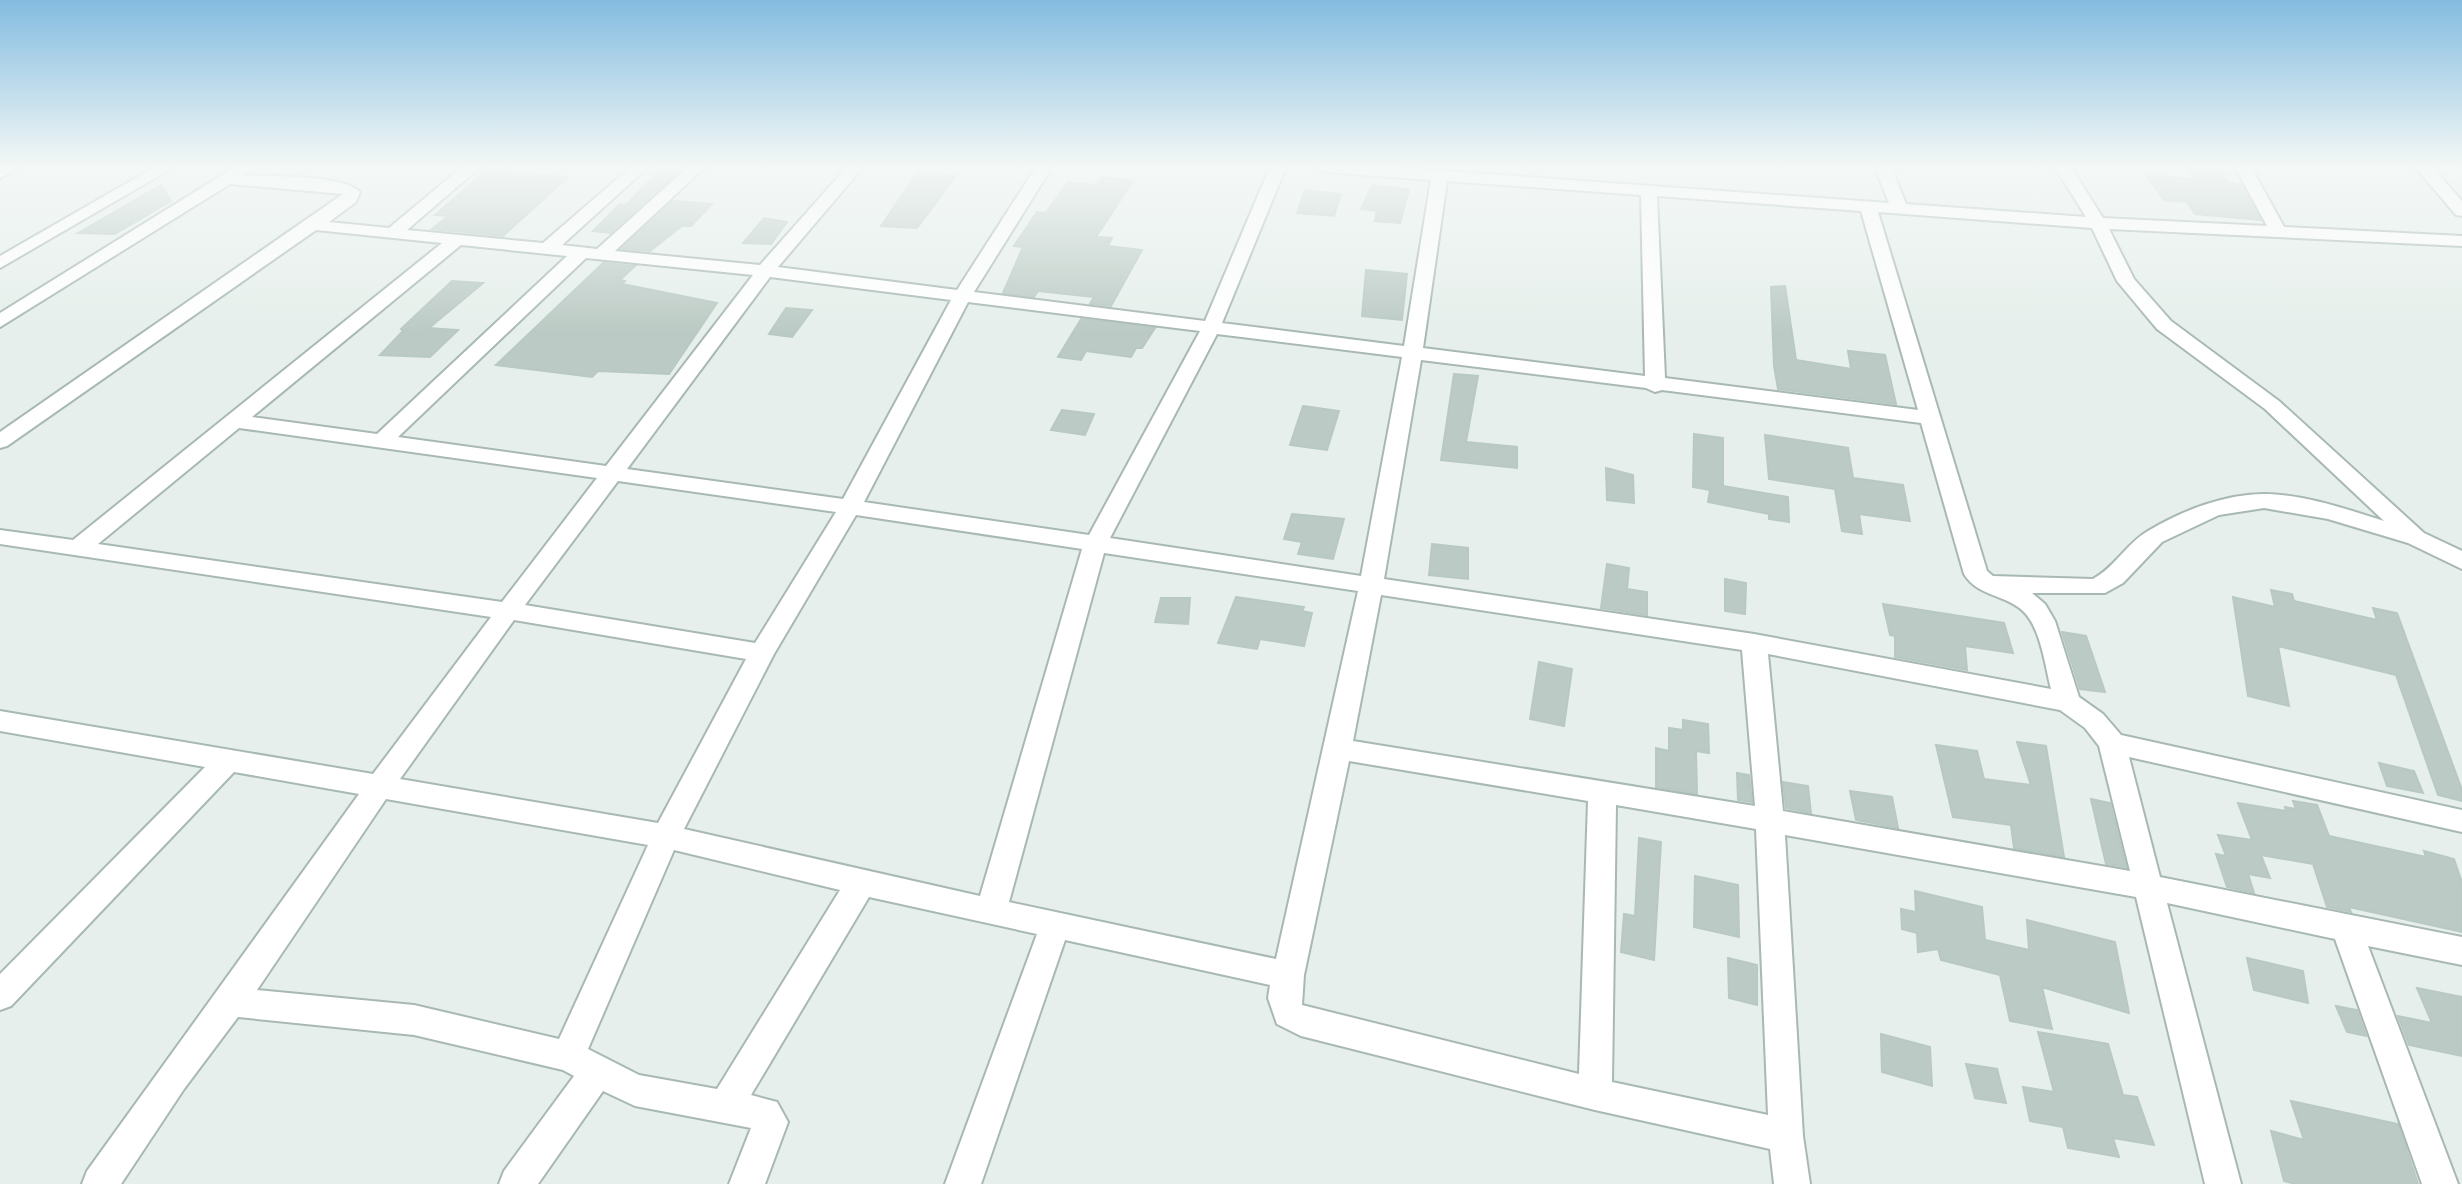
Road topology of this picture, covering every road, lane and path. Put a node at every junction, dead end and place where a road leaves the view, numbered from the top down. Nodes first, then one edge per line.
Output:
1 (70, 222) edge
2 (158, 222) edge
3 (316, 222) edge
4 (406, 222) edge
5 (577, 222) edge
6 (630, 222) edge
7 (807, 222) edge
8 (1009, 222) edge
9 (1255, 222) edge
10 (1434, 222) edge
11 (1650, 222) edge
12 (1873, 222) edge
13 (2087, 222) edge
14 (2273, 222) edge
15 (2098, 223) junction
16 (312, 225) junction
17 (2278, 231) junction
18 (393, 233) junction
19 (457, 240) junction
20 (2462, 241) edge
21 (546, 250) junction
22 (591, 254) junction
23 (0, 263) edge
24 (765, 271) junction
25 (962, 296) junction
26 (0, 321) edge
27 (1211, 328) junction
28 (1415, 355) junction
29 (1655, 386) junction
30 (1931, 418) junction
31 (235, 421) junction
32 (0, 442) edge
33 (380, 443) junction
34 (612, 474) junction
35 (850, 507) junction
36 (0, 537) edge
37 (2416, 538) junction
38 (1095, 545) junction
39 (77, 549) junction
40 (2462, 561) edge
41 (1371, 585) junction
42 (1985, 585) junction
43 (508, 611) junction
44 (1754, 643) junction
45 (762, 653) junction
46 (2067, 702) junction
47 (0, 721) edge
48 (2112, 743) junction
49 (1340, 749) junction
50 (227, 762) junction
51 (380, 786) junction
52 (1602, 791) junction
53 (2462, 821) edge
54 (1770, 822) junction
55 (666, 836) junction
56 (861, 883) junction
57 (2146, 887) junction
58 (991, 911) junction
59 (1056, 923) junction
60 (2347, 931) junction
61 (2462, 951) edge
62 (1288, 975) junction
63 (0, 996) edge
64 (231, 1002) junction
65 (582, 1064) junction
66 (1595, 1094) junction
67 (725, 1107) junction
68 (1786, 1136) junction
69 (100, 1184) edge
70 (517, 1184) edge
71 (747, 1184) edge
72 (963, 1184) edge
73 (1792, 1184) edge
74 (2223, 1184) edge
75 (2440, 1184) edge

1 - 23 street
2 - 26 street
3 - 16 street
4 - 18 street
5 - 21 street
6 - 22 street
7 - 24 street
8 - 25 street
9 - 27 street
10 - 28 street
11 - 29 street
12 - 30 street
13 - 15 street
14 - 17 street
15 - 17 street
15 - 37 street
16 - 18 street
16 - 32 street
17 - 20 street
18 - 19 street
19 - 21 street
19 - 31 street
21 - 22 street
22 - 24 street
22 - 33 street
24 - 25 street
24 - 34 street
25 - 27 street
25 - 35 street
27 - 28 street
27 - 38 street
28 - 29 street
28 - 41 street
29 - 30 street
30 - 42 street
31 - 33 street
31 - 39 street
33 - 34 street
34 - 35 street
34 - 43 street
35 - 38 street
35 - 45 street
36 - 39 street
37 - 40 street
37 - 42 street
38 - 41 street
38 - 58 street
39 - 43 street
41 - 44 street
41 - 49 street
42 - 46 street
43 - 45 street
43 - 51 street
44 - 46 street
44 - 54 street
45 - 55 street
46 - 48 street
47 - 50 street
48 - 53 street
48 - 57 street
49 - 52 street
49 - 62 street
50 - 51 street
50 - 63 street
51 - 55 street
51 - 64 street
52 - 54 street
52 - 66 street
54 - 57 street
54 - 68 street
55 - 56 street
55 - 65 street
56 - 58 street
56 - 67 street
57 - 60 street
57 - 74 street
58 - 59 street
59 - 62 street
59 - 72 street
60 - 61 street
60 - 75 street
62 - 66 street
64 - 65 street
64 - 69 street
65 - 67 street
65 - 70 street
66 - 68 street
67 - 71 street
68 - 73 street

